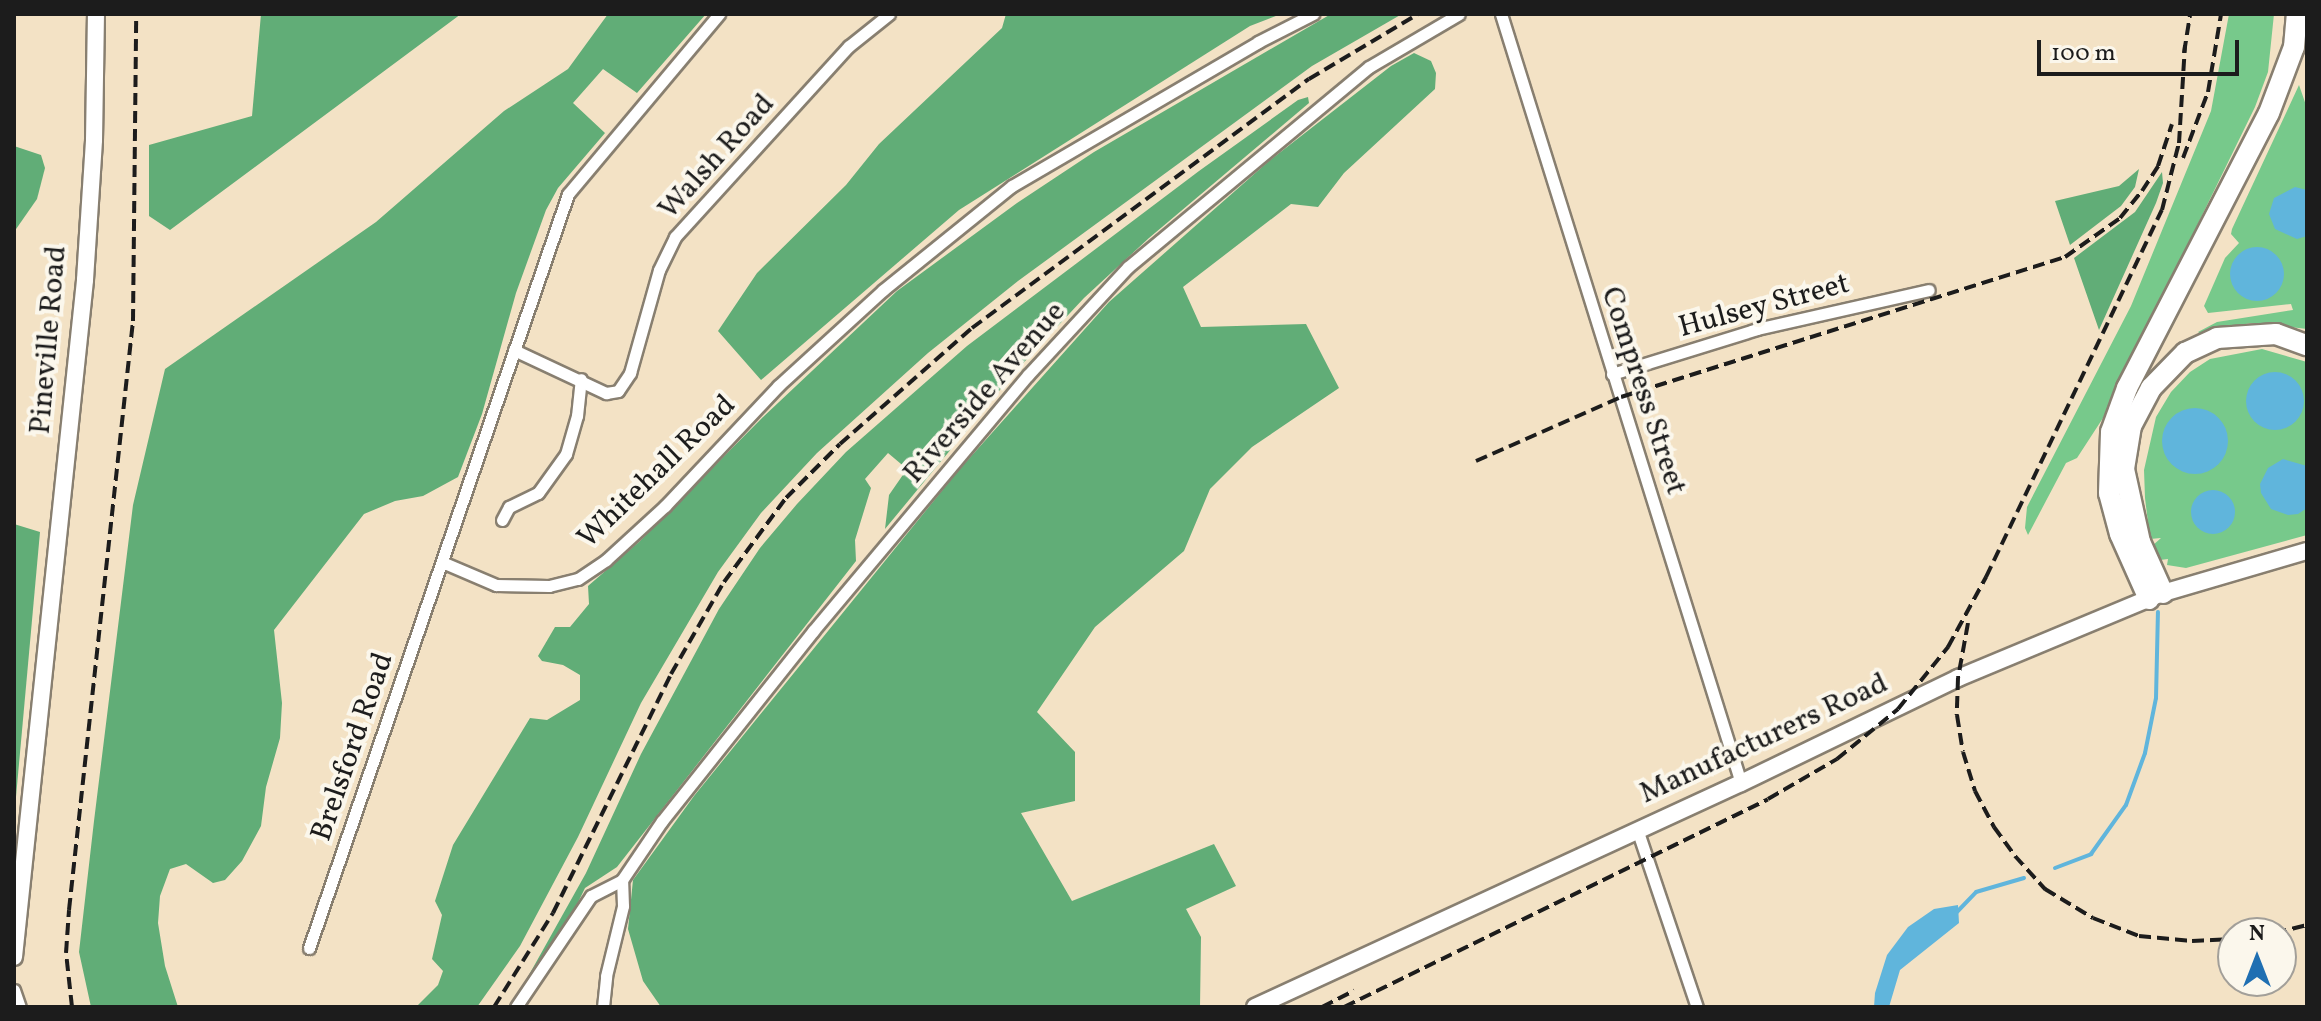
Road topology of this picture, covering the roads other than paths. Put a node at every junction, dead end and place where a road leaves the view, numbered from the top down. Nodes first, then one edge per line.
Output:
1 (96, 14) edge
2 (719, 14) edge
3 (889, 14) edge
4 (1313, 14) edge
5 (1459, 14) edge
6 (1501, 14) edge
7 (2297, 14) edge
8 (1929, 290) dead end
9 (2307, 345) edge
10 (514, 350) junction
11 (1612, 374) junction
12 (581, 379) junction
13 (502, 520) dead end
14 (2307, 551) edge
15 (442, 562) junction
16 (2156, 596) junction
17 (1741, 783) junction
18 (1637, 829) junction
19 (622, 880) junction
20 (309, 948) dead end
21 (14, 957) edge
22 (14, 990) edge
23 (20, 1007) edge
24 (516, 1007) edge
25 (603, 1007) edge
26 (1255, 1007) edge
27 (1697, 1007) edge

1 - 21 main road, Pineville Road
2 - 10 street
3 - 12 street, Walsh Road
4 - 15 street, Whitehall Road
5 - 19 street, Riverside Avenue
6 - 11 street, Compress Street
7 - 16 highway
8 - 11 street, Hulsey Street
9 - 16 highway
10 - 12 street, Walsh Road
10 - 15 street
11 - 17 street, Compress Street
12 - 13 street
14 - 16 main road, Manufacturers Road
15 - 20 street, Brelsford Road
16 - 17 main road, Manufacturers Road
17 - 18 main road, Manufacturers Road
18 - 26 main road, Manufacturers Road
18 - 27 street
19 - 24 street
19 - 25 street
22 - 23 street

